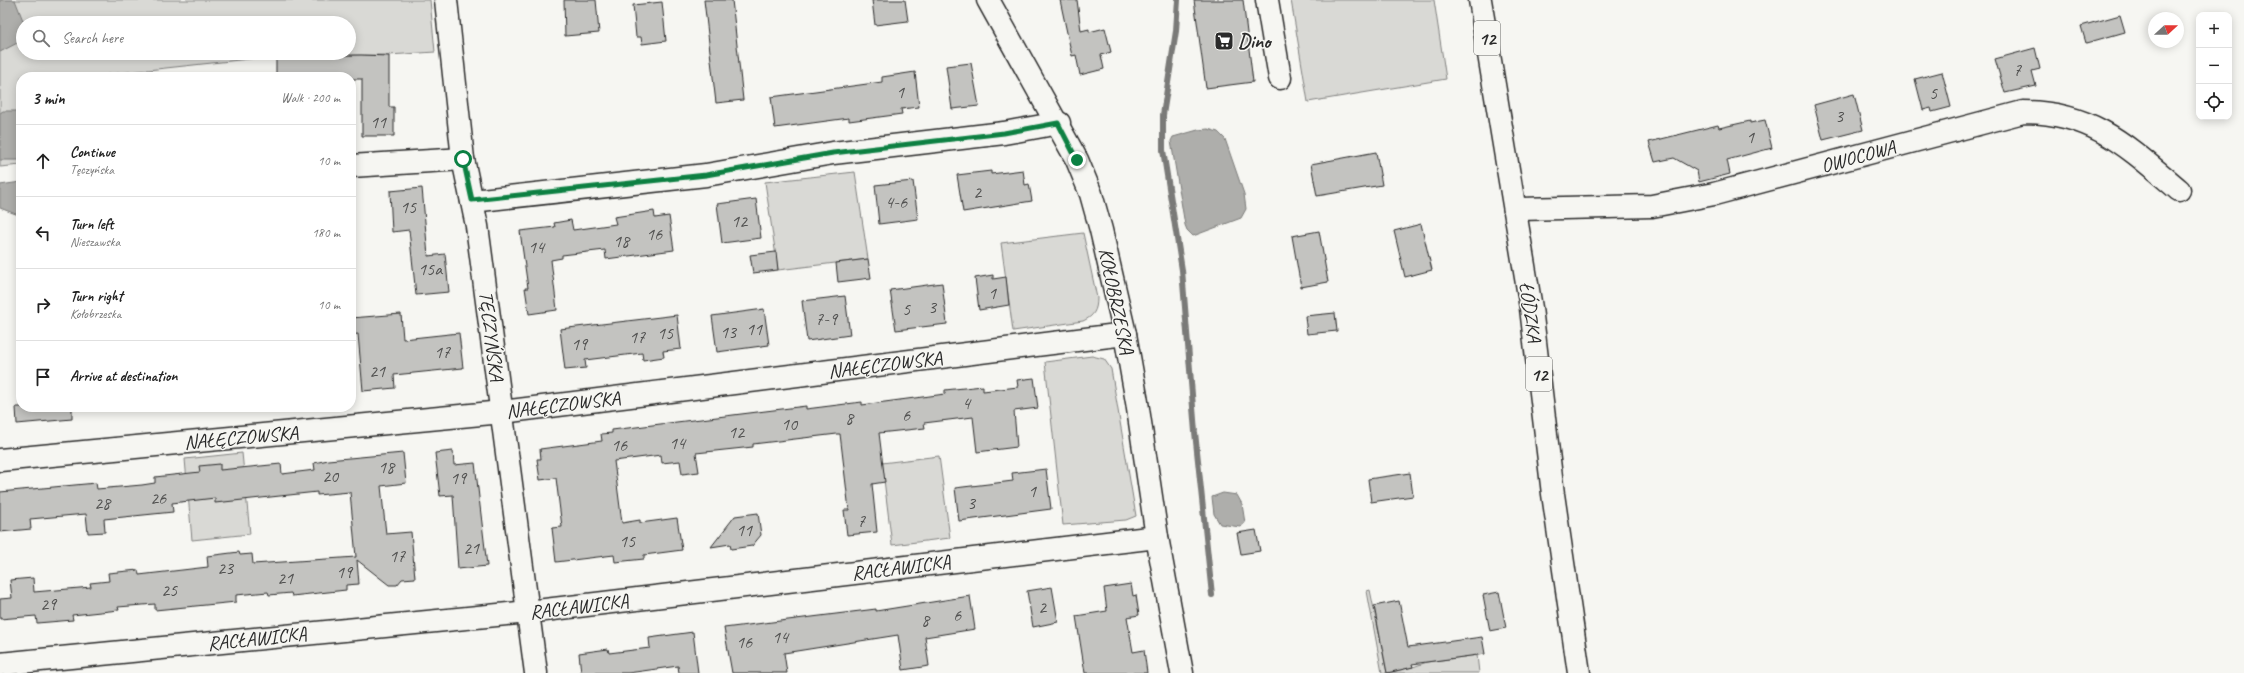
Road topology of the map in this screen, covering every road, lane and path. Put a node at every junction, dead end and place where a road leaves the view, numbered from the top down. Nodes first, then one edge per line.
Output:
1 (446, 0) edge
2 (988, 0) edge
3 (1268, 0) edge
4 (1480, 0) edge
5 (1280, 78) dead end
6 (1058, 123) junction
7 (463, 159) junction
8 (356, 166) edge
9 (2179, 190) dead end
10 (472, 200) junction
11 (1515, 209) junction
12 (1125, 334) junction
13 (502, 412) junction
14 (0, 460) edge
15 (1158, 537) junction
16 (528, 612) junction
17 (0, 664) edge
18 (536, 673) edge
19 (1182, 673) edge
20 (1579, 673) edge

1 - 7 street, TĘCZYŃSKA
2 - 6 street, KOŁOBRZESKA
3 - 5 street
4 - 11 street, ŁÓDZKA / 12
6 - 10 street
6 - 12 street, KOŁOBRZESKA
7 - 8 street
7 - 10 street, TĘCZYŃSKA
9 - 11 street, OWOCOWA
10 - 13 street, TĘCZYŃSKA
11 - 20 street, ŁÓDZKA / 12
12 - 13 street, NAŁĘCZOWSKA
12 - 15 street, KOŁOBRZESKA
13 - 14 street, NAŁĘCZOWSKA
13 - 16 street, TĘCZYŃSKA
15 - 16 street, RACŁAWICKA
15 - 19 street, KOŁOBRZESKA
16 - 17 street, RACŁAWICKA
16 - 18 street, TĘCZYŃSKA

